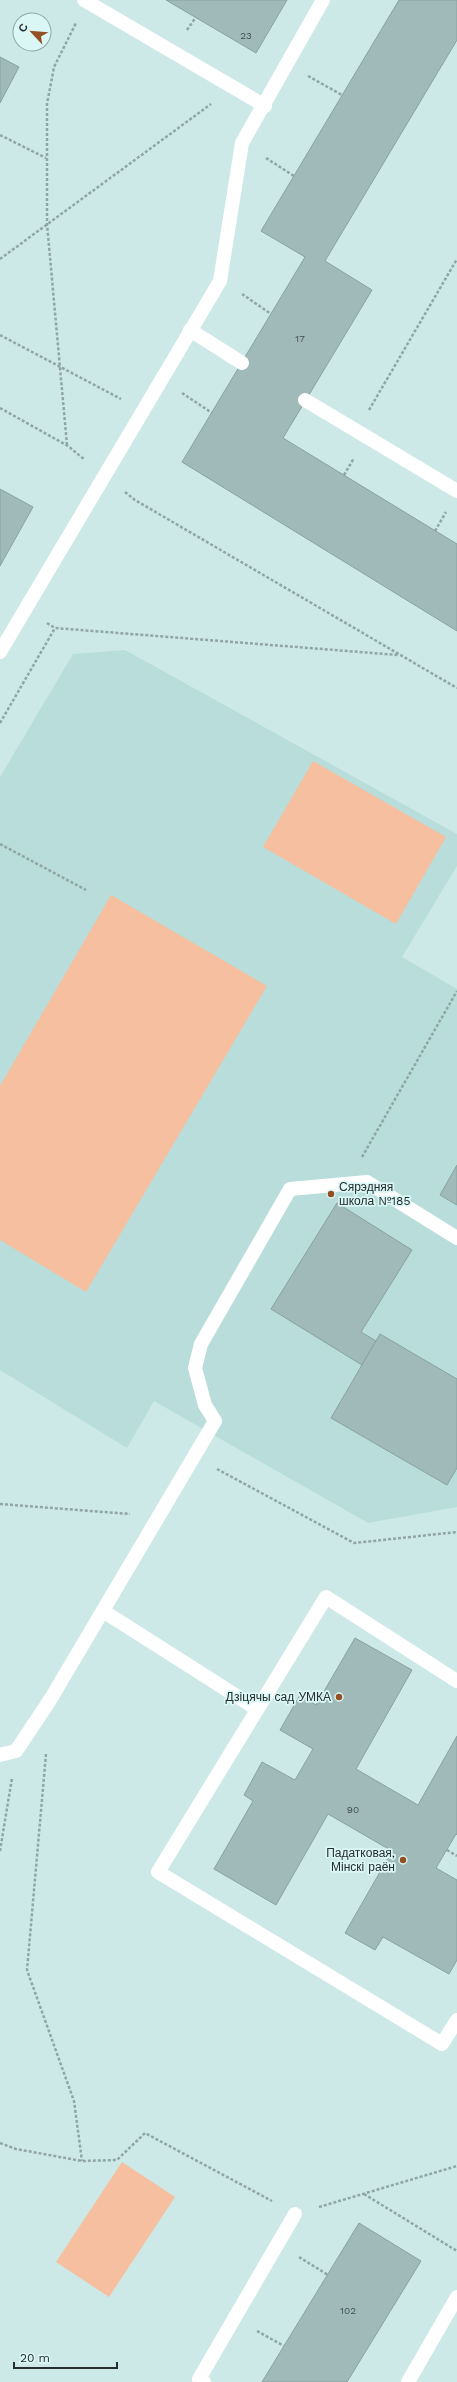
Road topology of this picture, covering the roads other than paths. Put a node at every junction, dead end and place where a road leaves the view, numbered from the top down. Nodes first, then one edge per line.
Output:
1 (84, 0) edge
2 (323, 0) edge
3 (265, 106) junction
4 (190, 330) junction
5 (242, 362) dead end
6 (306, 400) dead end
7 (457, 491) edge
8 (0, 652) edge
9 (457, 1238) edge
10 (103, 1611) junction
11 (457, 1681) edge
12 (257, 1709) junction
13 (0, 1755) edge
14 (457, 2020) edge
15 (295, 2214) road end
16 (457, 2297) edge
17 (200, 2381) edge
18 (408, 2382) edge

1 - 3 lane
2 - 3 lane
3 - 4 lane
4 - 5 lane
4 - 8 lane
6 - 7 lane
9 - 10 lane
10 - 12 lane
10 - 13 lane
11 - 12 lane
12 - 14 lane
15 - 17 lane
16 - 18 lane

